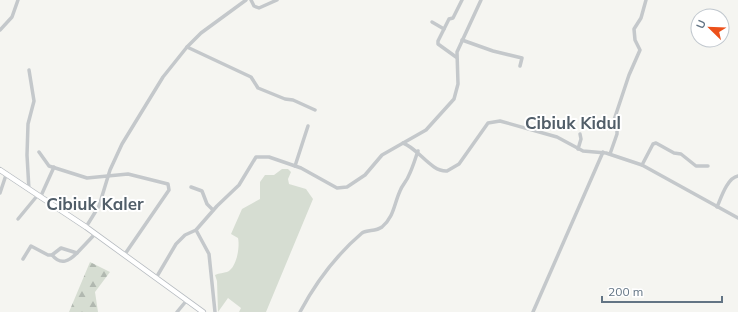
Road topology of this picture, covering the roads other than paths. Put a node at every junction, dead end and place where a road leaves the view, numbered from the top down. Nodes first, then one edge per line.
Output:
1 (18, 0) edge
2 (246, 0) edge
3 (251, 0) edge
4 (277, 0) edge
5 (462, 0) edge
6 (481, 0) edge
7 (646, 0) edge
8 (432, 22) dead end
9 (444, 29) junction
10 (0, 30) edge
11 (462, 40) junction
12 (187, 47) junction
13 (456, 57) junction
14 (520, 66) dead end
15 (29, 70) dead end
16 (315, 110) dead end
17 (308, 126) dead end
18 (580, 134) dead end
19 (403, 143) junction
20 (578, 149) junction
21 (418, 151) junction
22 (39, 152) dead end
23 (603, 152) junction
24 (610, 154) junction
25 (642, 165) junction
26 (295, 166) junction
27 (708, 166) dead end
28 (54, 167) junction
29 (0, 170) edge
30 (6, 175) junction
31 (109, 175) junction
32 (738, 176) edge
33 (191, 187) dead end
34 (29, 191) junction
35 (0, 193) edge
36 (39, 197) junction
37 (717, 207) junction
38 (213, 210) junction
39 (738, 217) edge
40 (18, 219) dead end
41 (86, 228) junction
42 (196, 230) junction
43 (95, 234) junction
44 (77, 253) junction
45 (125, 254) junction
46 (52, 255) junction
47 (23, 259) dead end
48 (156, 278) junction
49 (187, 300) junction
50 (177, 312) edge
51 (202, 312) edge
52 (215, 312) edge
53 (300, 312) edge
54 (533, 312) edge

1 - 10 street
2 - 12 street
3 - 4 street
5 - 9 street
6 - 11 street
7 - 24 street
8 - 9 street
9 - 13 street
11 - 13 street
11 - 14 street
12 - 16 street
12 - 31 street
13 - 19 street
15 - 34 street
17 - 26 street
18 - 20 street
19 - 21 street
19 - 26 street
20 - 21 street
20 - 23 street
21 - 53 street
22 - 28 street
23 - 24 street
23 - 54 street
24 - 25 street
25 - 27 street
25 - 37 street
26 - 38 street
28 - 31 street
28 - 36 street
29 - 30 main road
30 - 34 main road
30 - 35 street
31 - 41 street
31 - 45 street
32 - 37 street
33 - 38 street
34 - 36 main road
36 - 40 street
36 - 41 main road
37 - 39 street
38 - 42 street
41 - 43 main road
42 - 48 street
42 - 52 street
43 - 44 street
43 - 45 main road
44 - 46 street
44 - 46 street
45 - 48 main road
46 - 47 street
48 - 49 main road
49 - 50 street
49 - 51 main road

